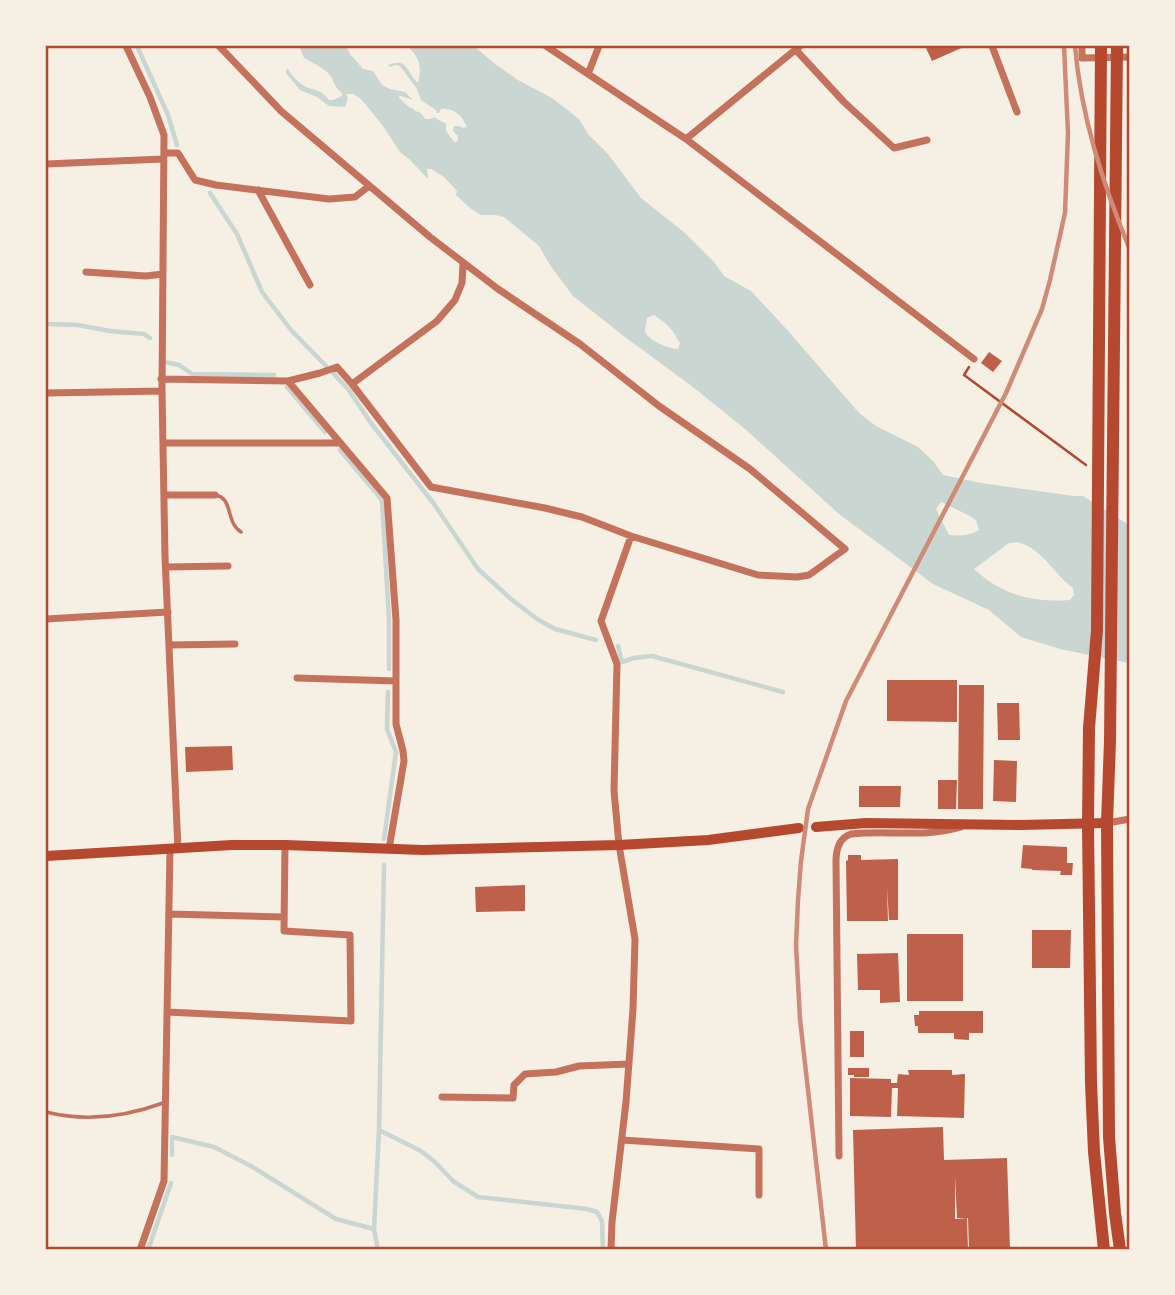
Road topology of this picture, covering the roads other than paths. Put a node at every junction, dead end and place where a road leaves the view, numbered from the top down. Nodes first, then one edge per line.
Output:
1 (126, 46) edge
2 (219, 46) edge
3 (546, 46) edge
4 (599, 46) edge
5 (992, 46) edge
6 (1082, 46) edge
7 (1101, 46) edge
8 (798, 47) edge
9 (1117, 47) edge
10 (1129, 57) edge
11 (588, 74) junction
12 (1017, 112) dead end
13 (686, 139) junction
14 (927, 140) dead end
15 (163, 156) junction
16 (46, 164) edge
17 (369, 186) junction
18 (258, 190) junction
19 (463, 264) junction
20 (86, 272) dead end
21 (163, 274) junction
22 (310, 285) dead end
23 (974, 359) road end
24 (162, 379) junction
25 (288, 381) junction
26 (352, 384) junction
27 (162, 391) junction
28 (46, 393) edge
29 (163, 443) junction
30 (340, 443) junction
31 (164, 495) junction
32 (215, 495) joint
33 (241, 532) dead end
34 (631, 536) junction
35 (166, 566) junction
36 (228, 566) dead end
37 (168, 612) junction
38 (46, 620) edge
39 (235, 644) dead end
40 (169, 645) junction
41 (297, 678) dead end
42 (396, 681) junction
43 (1129, 820) edge
44 (1107, 823) junction
45 (968, 824) junction
46 (1088, 824) junction
47 (816, 827) dead end
48 (799, 828) dead end
49 (285, 845) junction
50 (619, 845) junction
51 (174, 849) junction
52 (389, 849) junction
53 (46, 856) edge
54 (169, 914) junction
55 (284, 917) junction
56 (167, 1012) junction
57 (629, 1064) junction
58 (442, 1097) dead end
59 (165, 1102) junction
60 (46, 1112) edge
61 (622, 1140) junction
62 (839, 1156) dead end
63 (759, 1195) dead end
64 (140, 1250) edge
65 (611, 1250) edge
66 (1104, 1250) edge
67 (1120, 1250) edge

1 - 15 street
2 - 17 street
3 - 11 street
4 - 11 street
5 - 12 street
6 - 10 street
7 - 46 highway
8 - 13 street
8 - 14 street
9 - 44 highway
11 - 13 street
13 - 23 street
15 - 16 street
15 - 18 street
15 - 21 street
17 - 18 street
17 - 19 street
18 - 22 street
19 - 26 street
19 - 34 street
20 - 21 street
21 - 24 street
24 - 25 street
24 - 27 street
25 - 26 street
25 - 30 street
26 - 34 street
27 - 28 street
27 - 29 street
29 - 30 street
29 - 31 street
30 - 42 street
31 - 32 street
31 - 35 street
32 - 33 lane
34 - 50 street
35 - 36 street
35 - 37 street
37 - 38 street
37 - 40 street
39 - 40 street
40 - 51 street
41 - 42 street
42 - 52 street
43 - 44 street
44 - 46 main road
44 - 67 highway
45 - 46 main road
45 - 47 main road
45 - 62 street
46 - 66 highway
48 - 50 main road
49 - 51 main road
49 - 52 main road
49 - 55 street
50 - 52 main road
50 - 57 street
51 - 53 main road
51 - 54 street
54 - 55 street
54 - 56 street
55 - 56 street
56 - 59 street
57 - 58 street
57 - 61 street
59 - 60 lane
59 - 64 street
61 - 63 street
61 - 65 street

